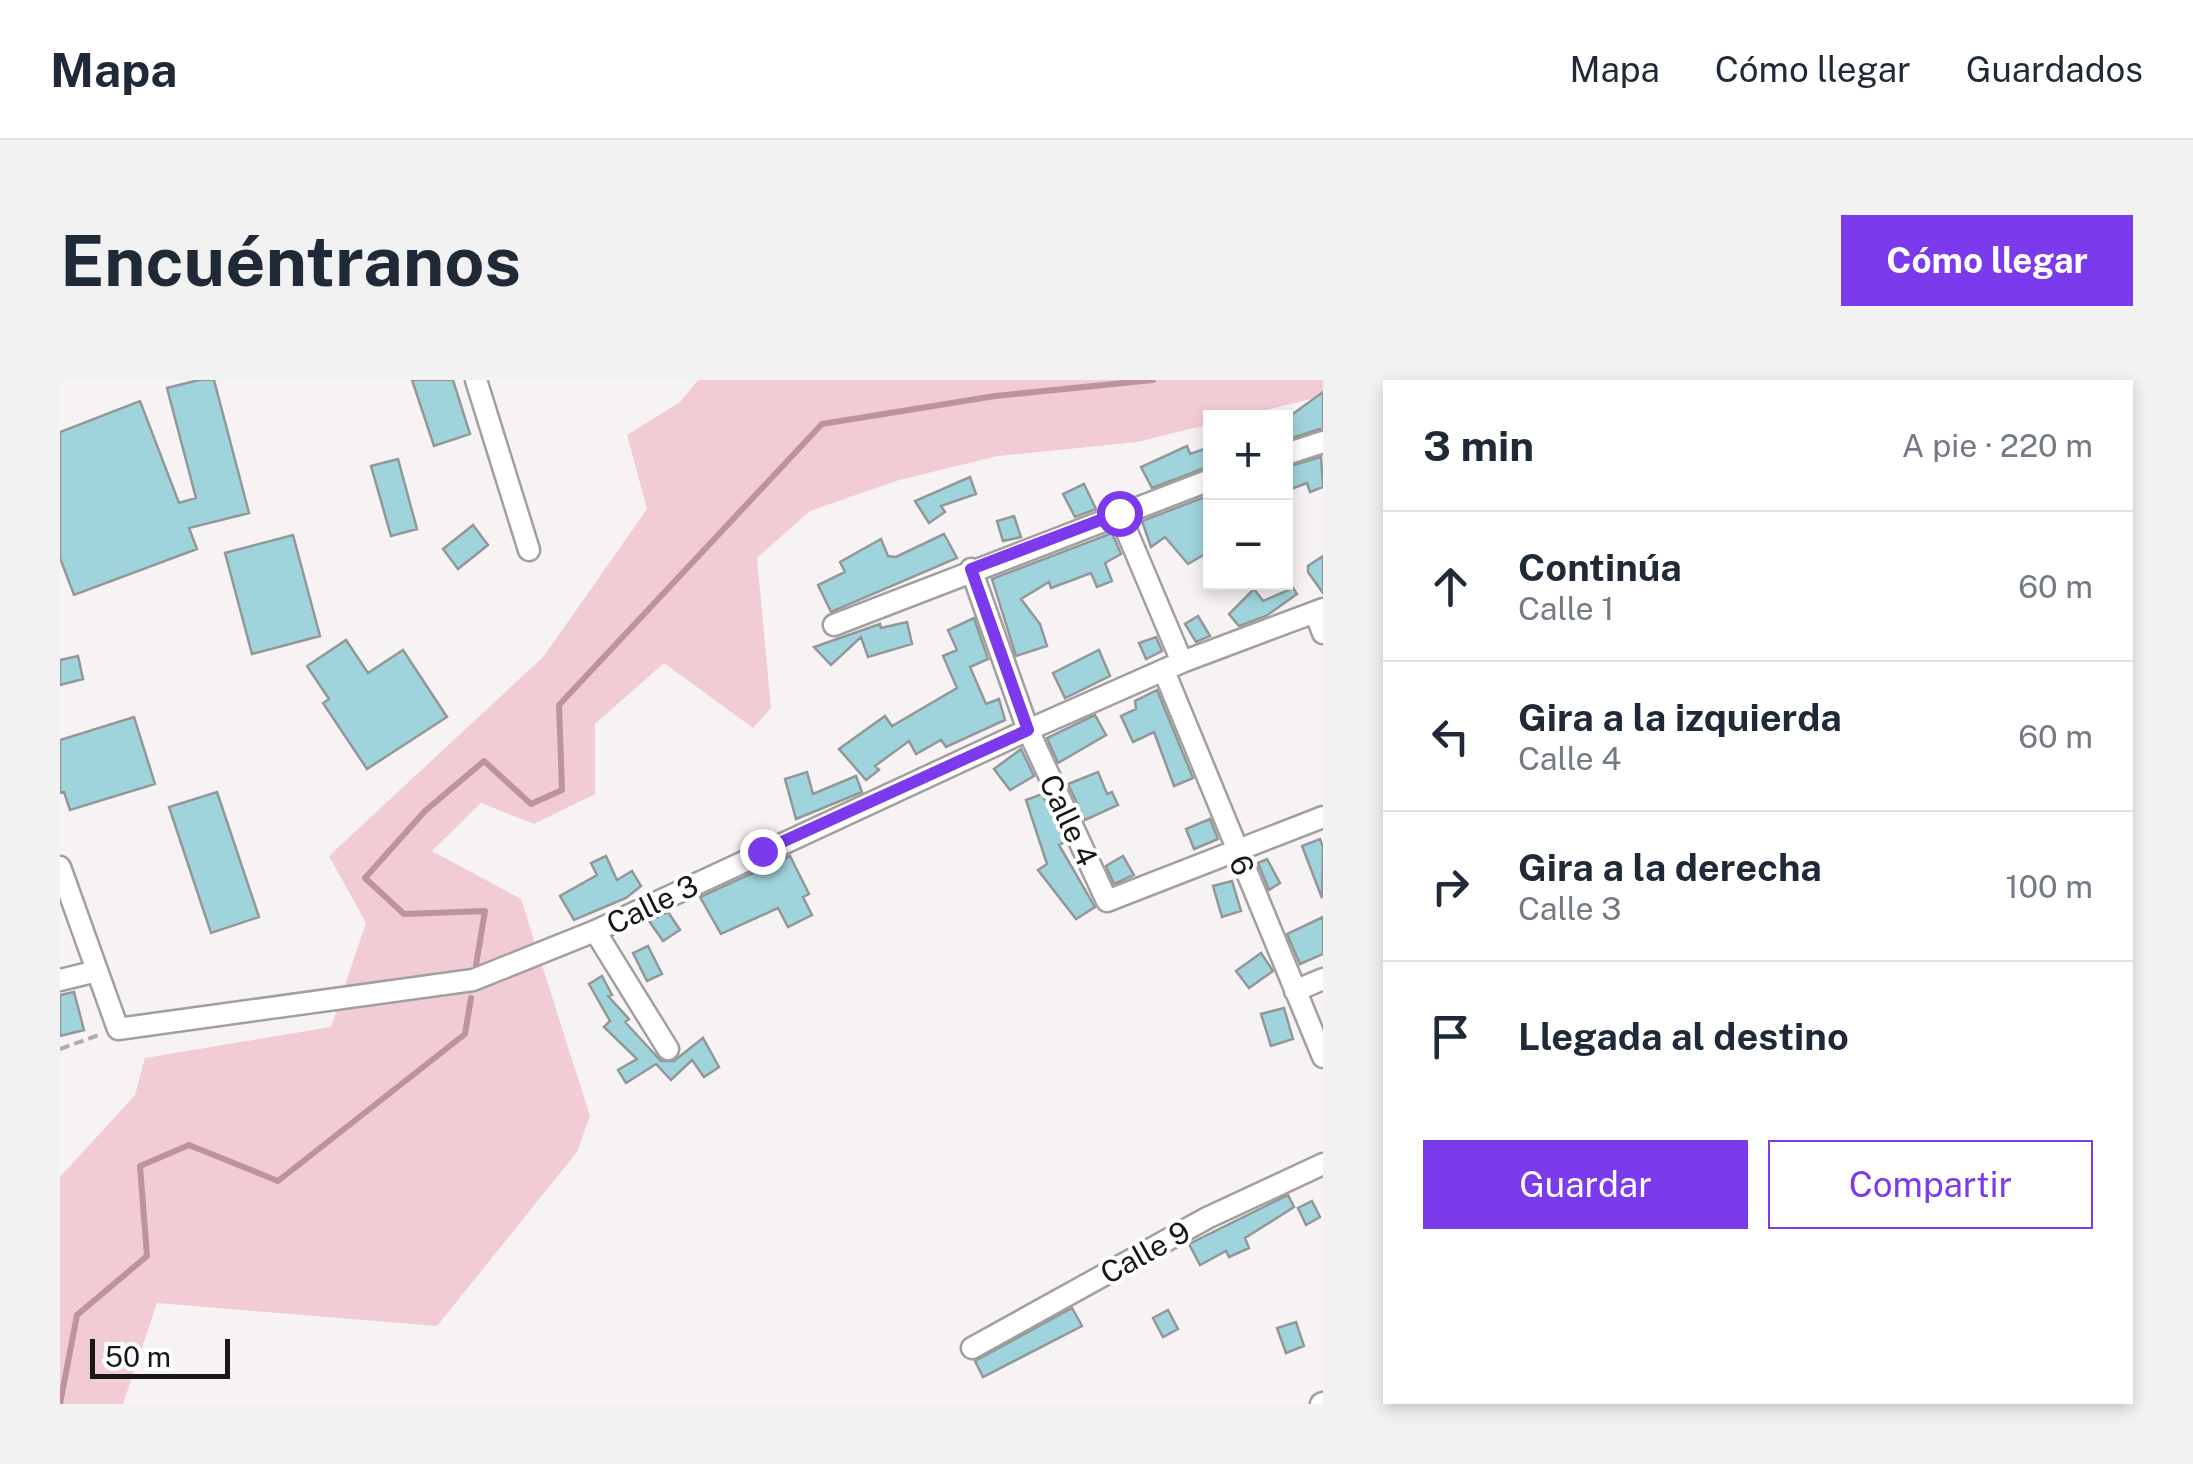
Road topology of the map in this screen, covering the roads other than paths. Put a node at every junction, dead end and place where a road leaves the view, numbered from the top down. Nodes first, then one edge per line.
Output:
1 (476, 380) edge
2 (1323, 442) edge
3 (1293, 452) edge
4 (1203, 483) edge
5 (1119, 513) junction
6 (529, 550) dead end
7 (971, 569) junction
8 (1319, 610) edge
9 (834, 625) dead end
10 (1323, 633) edge
11 (1173, 667) junction
12 (1028, 730) junction
13 (1323, 816) edge
14 (1235, 850) junction
15 (60, 867) edge
16 (595, 931) junction
17 (96, 971) junction
18 (1323, 979) edge
19 (60, 980) edge
20 (1296, 991) junction
21 (668, 1049) dead end
22 (1323, 1058) edge
23 (1323, 1164) edge
24 (972, 1348) dead end

1 - 6 street
2 - 3 street
4 - 5 street
5 - 7 street
5 - 11 street, 6
7 - 9 street
7 - 12 street, Calle 4
8 - 10 street
8 - 11 street, Calle 3
11 - 12 street, Calle 3
11 - 14 street, 6
12 - 14 street, Calle 4
12 - 16 street, Calle 3
13 - 14 street
14 - 20 street, 6
15 - 17 street
16 - 17 street, Calle 3
16 - 21 street
17 - 19 street
18 - 20 street
20 - 22 street, 6
23 - 24 street, Calle 9

